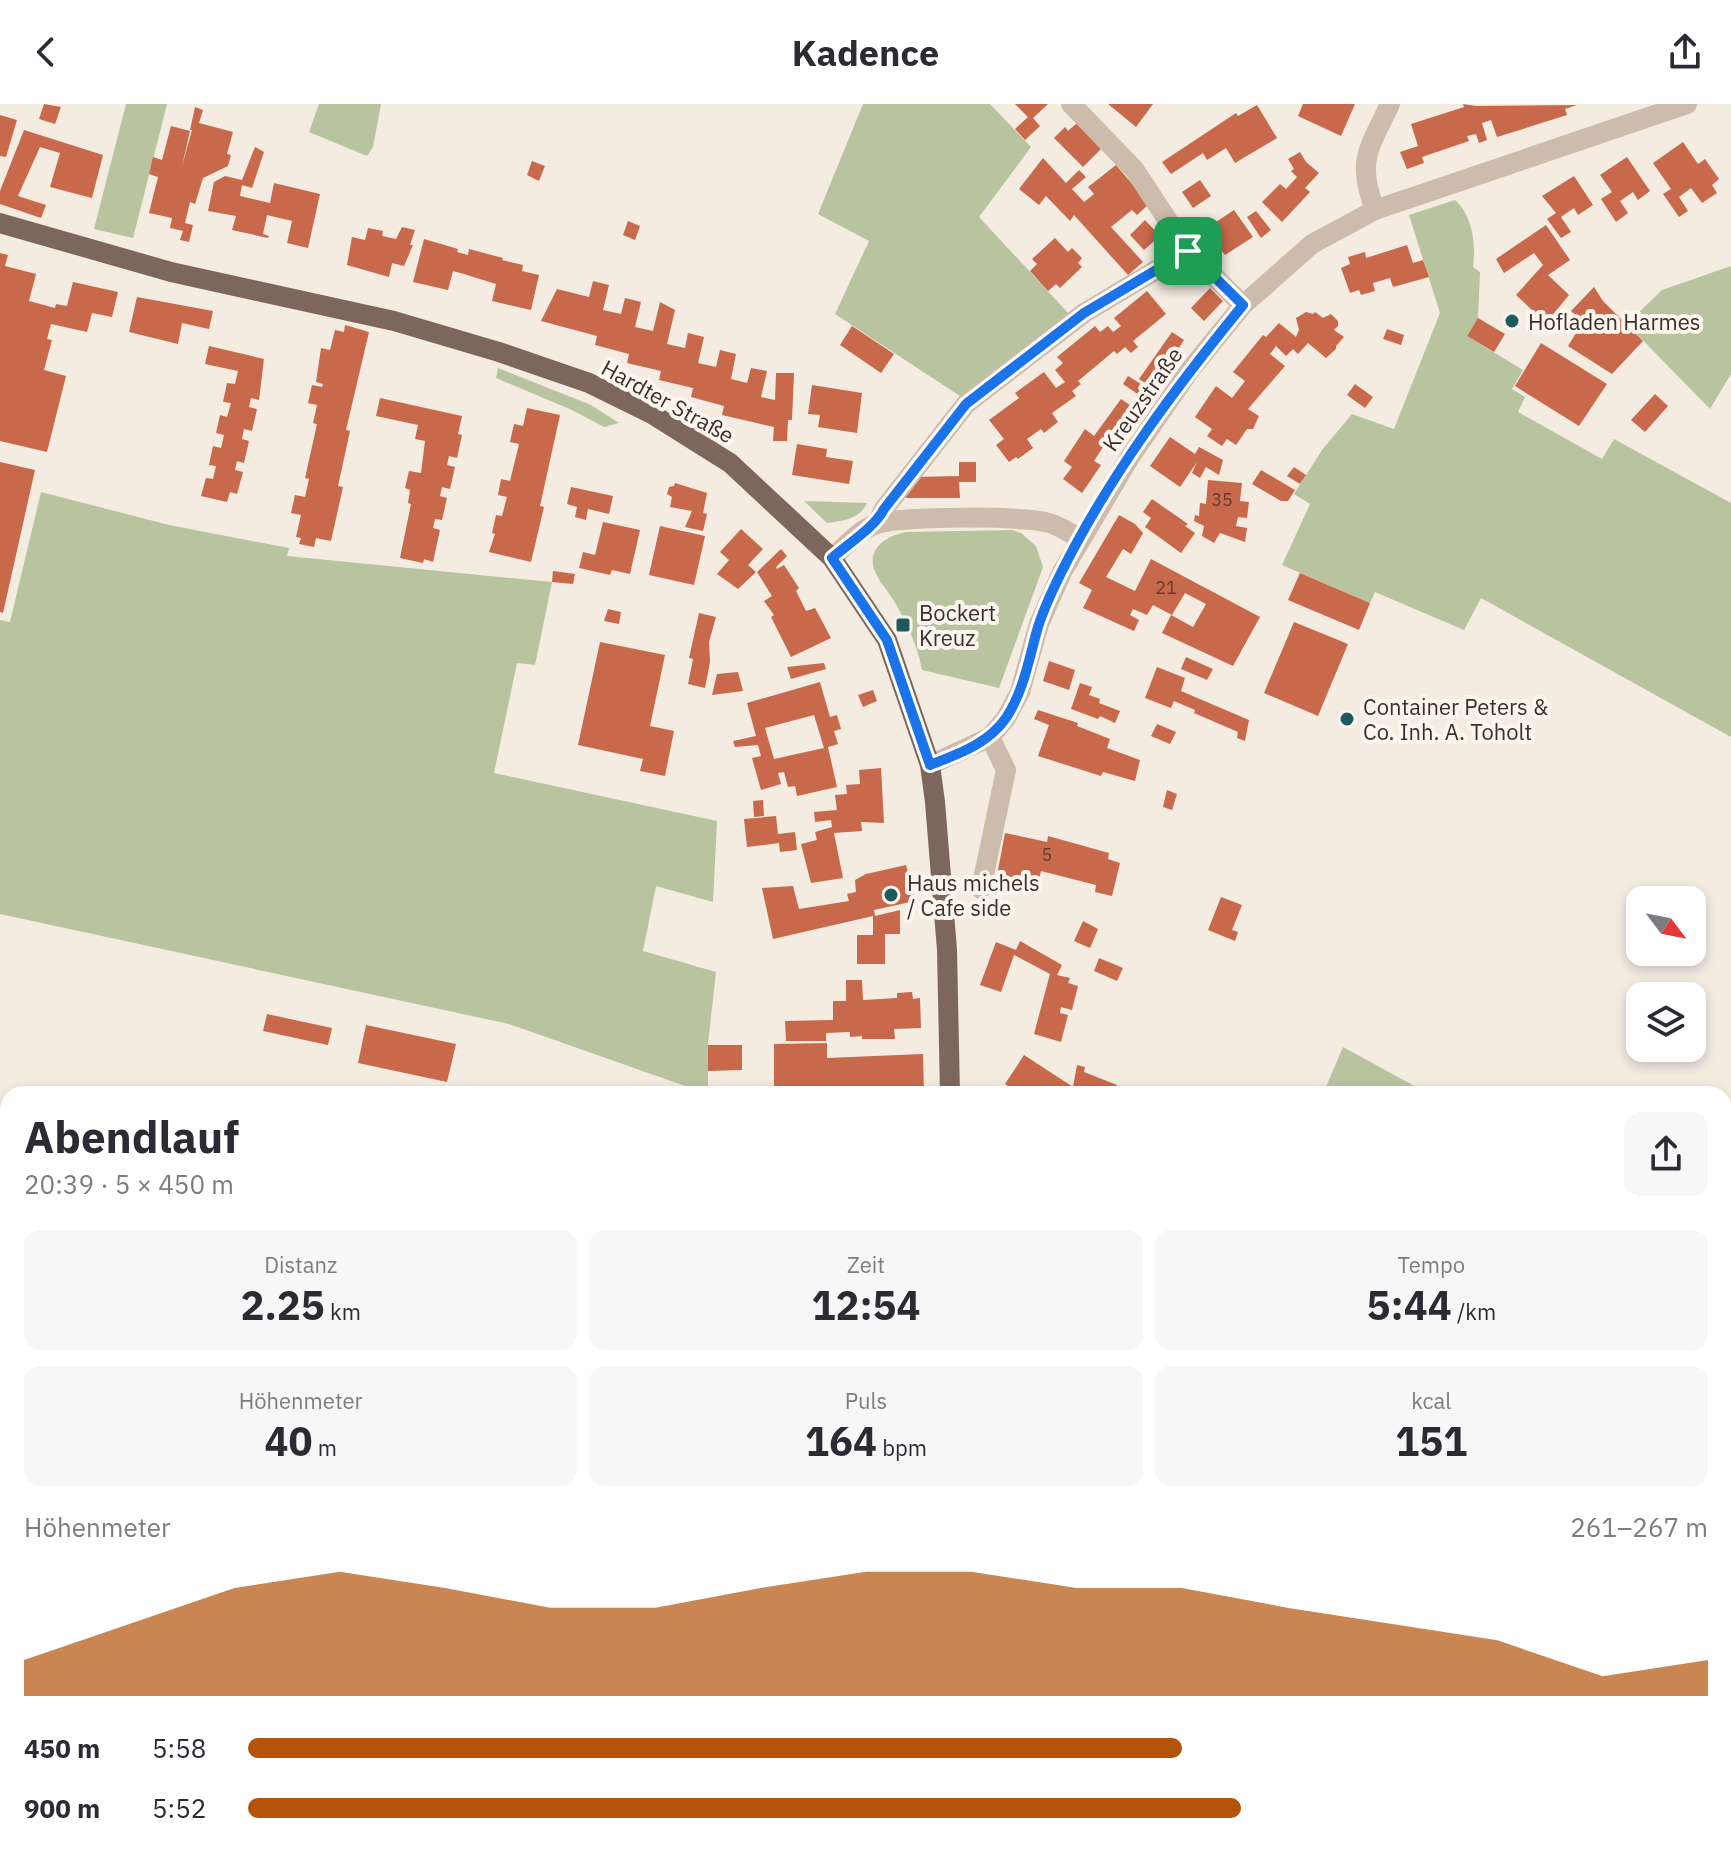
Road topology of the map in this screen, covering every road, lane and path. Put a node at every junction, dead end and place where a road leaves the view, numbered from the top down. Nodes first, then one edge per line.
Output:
1 (1071, 104) edge
2 (1390, 104) edge
3 (1687, 104) edge
4 (1375, 210) junction
5 (0, 223) edge
6 (1188, 251) junction
7 (1243, 305) junction
8 (877, 524) junction
9 (1080, 538) junction
10 (832, 558) junction
11 (990, 737) junction
12 (930, 765) junction
13 (981, 889) dead end
14 (950, 1086) edge

1 - 6 street
2 - 4 street
3 - 4 street, Kreuzstraße
4 - 7 street, Kreuzstraße
5 - 10 main road, Hardter Straße
6 - 7 street
6 - 8 street
7 - 9 street, Kreuzstraße
8 - 9 street
8 - 10 street
9 - 11 street, Kreuzstraße
10 - 12 main road, Hardter Straße
11 - 12 street, Kreuzstraße
11 - 13 street
12 - 14 main road, Hardter Straße

